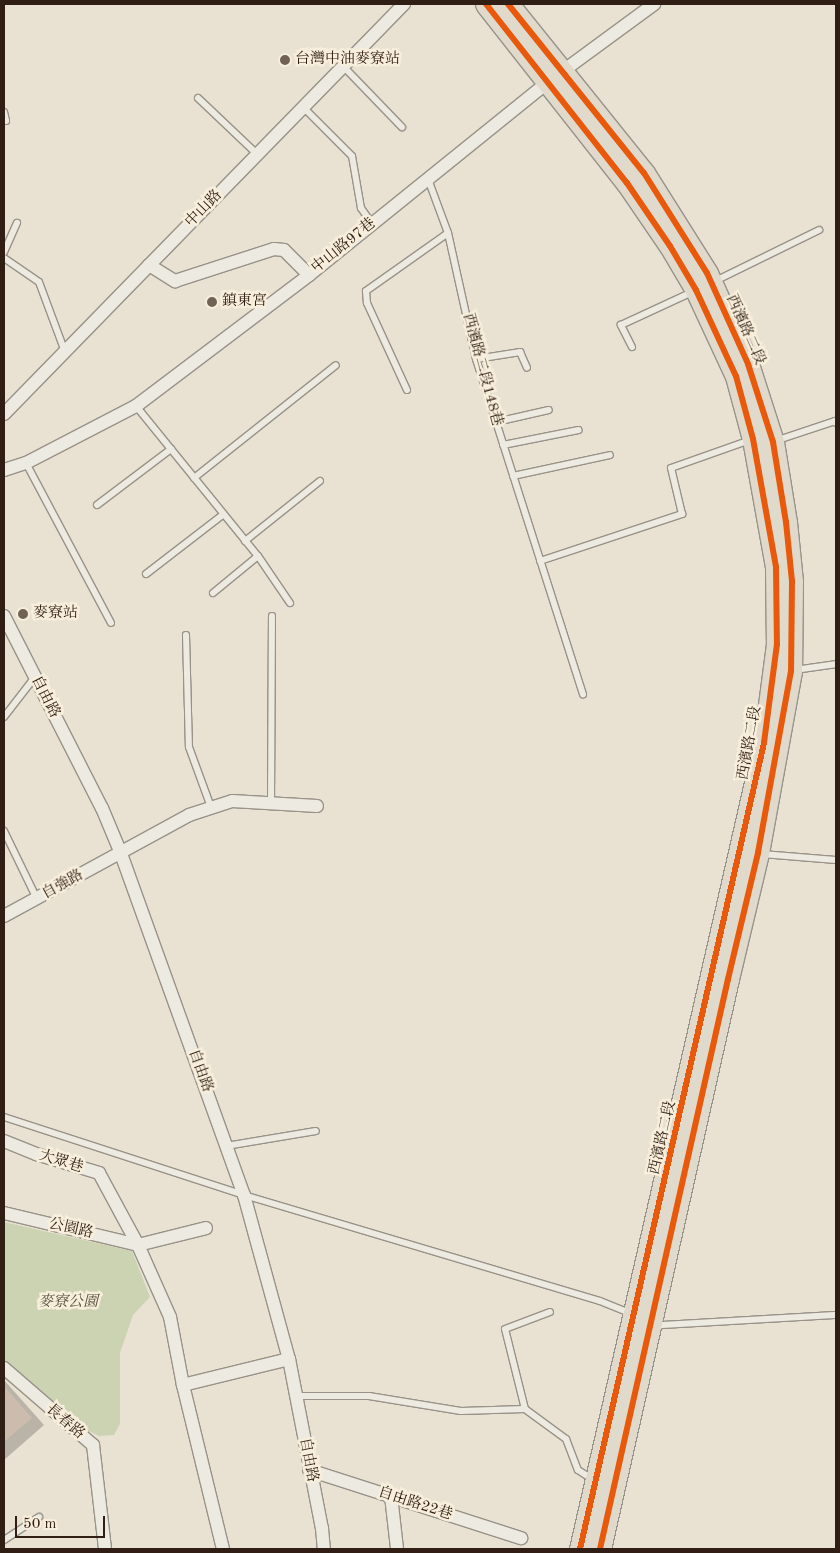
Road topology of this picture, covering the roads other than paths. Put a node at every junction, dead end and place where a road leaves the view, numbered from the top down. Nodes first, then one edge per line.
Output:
1 (404, 4) edge
2 (486, 4) edge
3 (508, 4) edge
4 (654, 4) edge
5 (343, 66) junction
6 (556, 77) junction
7 (198, 98) dead end
8 (303, 107) junction
9 (4, 112) edge
10 (4, 121) edge
11 (402, 127) dead end
12 (257, 154) junction
13 (428, 179) junction
14 (17, 223) dead end
15 (372, 224) junction
16 (819, 230) dead end
17 (448, 233) junction
18 (4, 252) edge
19 (4, 258) edge
20 (149, 265) junction
21 (309, 275) junction
22 (703, 287) junction
23 (632, 347) dead end
24 (64, 352) junction
25 (476, 359) junction
26 (336, 365) dead end
27 (527, 368) dead end
28 (407, 390) dead end
29 (136, 406) junction
30 (548, 410) dead end
31 (4, 414) edge
32 (496, 422) junction
33 (836, 423) edge
34 (579, 430) dead end
35 (763, 440) junction
36 (503, 445) junction
37 (171, 449) junction
38 (610, 455) dead end
39 (26, 464) junction
40 (4, 470) edge
41 (513, 476) junction
42 (194, 478) junction
43 (320, 481) dead end
44 (97, 504) dead end
45 (224, 514) junction
46 (245, 541) junction
47 (258, 556) junction
48 (540, 561) junction
49 (146, 574) dead end
50 (213, 593) dead end
51 (290, 603) dead end
52 (4, 616) edge
53 (272, 616) dead end
54 (110, 623) dead end
55 (186, 635) dead end
56 (836, 664) edge
57 (790, 671) junction
58 (35, 677) junction
59 (583, 694) dead end
60 (4, 717) edge
61 (271, 803) junction
62 (318, 806) dead end
63 (211, 807) junction
64 (4, 831) edge
65 (120, 851) junction
66 (750, 851) junction
67 (836, 860) edge
68 (37, 899) junction
69 (4, 916) edge
70 (4, 1117) edge
71 (316, 1131) dead end
72 (4, 1141) edge
73 (226, 1146) junction
74 (244, 1195) junction
75 (4, 1213) edge
76 (206, 1228) dead end
77 (138, 1245) junction
78 (550, 1312) dead end
79 (836, 1315) edge
80 (643, 1318) junction
81 (289, 1359) junction
82 (4, 1368) edge
83 (183, 1385) junction
84 (296, 1396) junction
85 (525, 1409) junction
86 (309, 1470) junction
87 (596, 1482) junction
88 (391, 1496) junction
89 (39, 1517) dead end
90 (521, 1538) dead end
91 (4, 1540) edge
92 (105, 1549) edge
93 (223, 1549) edge
94 (324, 1549) edge
95 (396, 1549) edge
96 (580, 1549) edge
97 (600, 1549) edge

1 - 5 street, 中山路
2 - 6 main road, 西濱路二段
3 - 6 main road, 西濱路二段
4 - 6 street, 中山路97巷
5 - 8 street, 中山路
5 - 11 lane
6 - 13 street, 中山路97巷
6 - 22 main road, 西濱路二段
7 - 12 lane
8 - 12 street, 中山路
8 - 15 lane
9 - 10 lane
12 - 20 street, 中山路
13 - 15 street, 中山路97巷
13 - 17 lane, 西濱路二段148巷
14 - 18 lane
15 - 21 street, 中山路97巷
16 - 22 lane
17 - 25 lane, 西濱路二段148巷
17 - 28 lane
19 - 24 lane
20 - 21 street
20 - 24 street, 中山路
21 - 29 street, 中山路97巷
22 - 23 lane
22 - 35 main road, 西濱路二段
24 - 31 street, 中山路
25 - 27 lane
25 - 32 lane, 西濱路二段148巷
26 - 42 lane
29 - 37 lane
29 - 39 street, 中山路97巷
30 - 32 lane
32 - 36 lane, 西濱路二段148巷
33 - 35 lane
34 - 36 lane
35 - 48 lane
35 - 57 main road, 西濱路二段
35 - 66 main road, 西濱路二段
36 - 41 lane, 西濱路二段148巷
37 - 42 lane
37 - 44 lane
38 - 41 lane
39 - 40 street, 中山路97巷
39 - 54 lane
41 - 48 lane, 西濱路二段148巷
42 - 45 lane
43 - 46 lane
45 - 46 lane
45 - 49 lane
46 - 47 lane
47 - 50 lane
47 - 51 lane
48 - 59 lane, 西濱路二段148巷
52 - 58 street, 自由路
53 - 61 lane
55 - 63 lane
56 - 57 lane
57 - 66 main road, 西濱路二段
58 - 60 lane
58 - 65 street, 自由路
61 - 62 street, 自強路
61 - 63 street, 自強路
63 - 65 street, 自強路
64 - 68 lane
65 - 68 street, 自強路
65 - 73 street, 自由路
66 - 67 lane
66 - 80 main road, 西濱路二段
68 - 69 street, 自強路
70 - 74 lane
71 - 73 lane
72 - 77 street, 大眾巷
73 - 74 street, 自由路
74 - 80 lane
74 - 81 street, 自由路
75 - 77 street, 公園路
76 - 77 street
77 - 83 street
78 - 85 lane
79 - 80 lane
80 - 87 main road, 西濱路二段
80 - 97 main road, 西濱路二段
81 - 83 street
81 - 84 street, 自由路
82 - 92 street, 長春路
83 - 93 street
84 - 85 lane
84 - 86 street, 自由路
85 - 87 lane
86 - 88 street, 自由路22巷
86 - 94 street, 自由路
87 - 96 main road, 西濱路二段
88 - 90 street, 自由路22巷
88 - 95 street
89 - 91 lane

